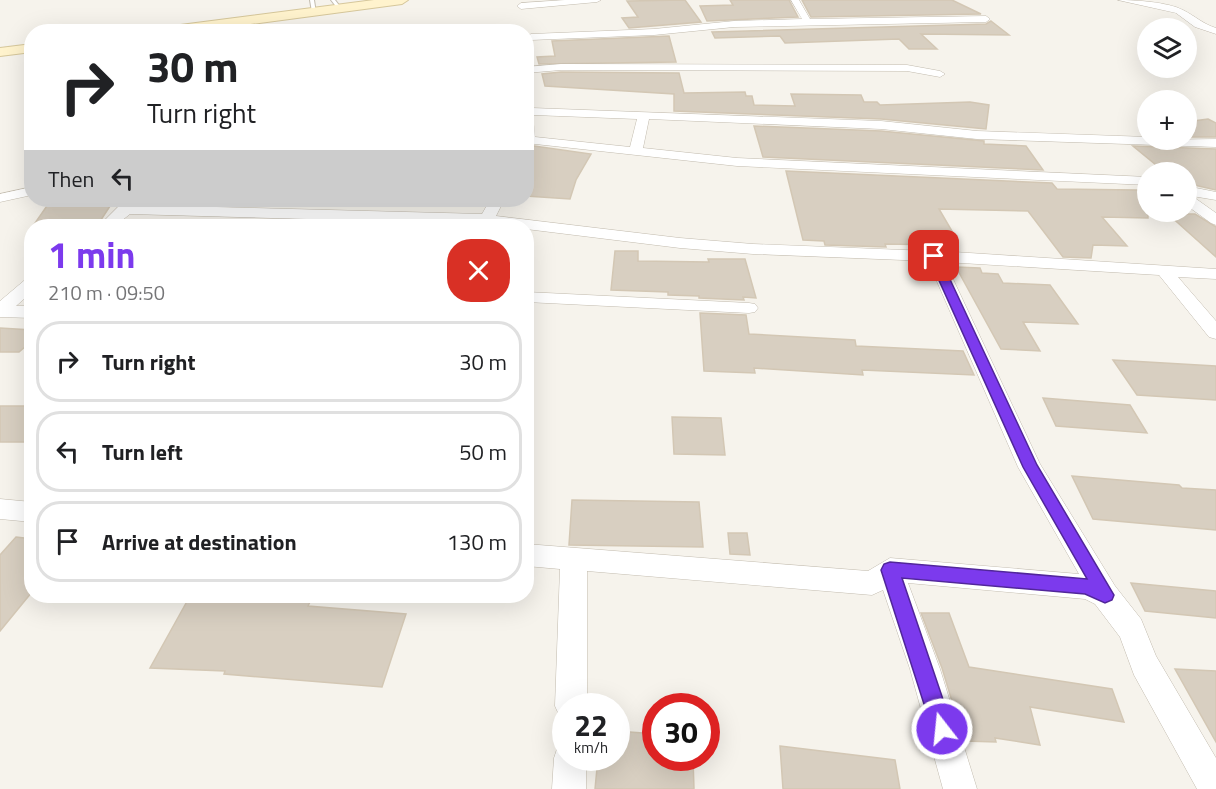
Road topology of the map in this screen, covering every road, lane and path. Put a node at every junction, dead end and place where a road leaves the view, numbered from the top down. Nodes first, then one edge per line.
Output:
1 (402, 0) edge
2 (597, 0) edge
3 (795, 0) edge
4 (1122, 0) edge
5 (336, 4) edge
6 (313, 6) edge
7 (522, 11) edge
8 (986, 19) dead end
9 (808, 22) junction
10 (205, 24) edge
11 (1216, 31) edge
12 (534, 40) edge
13 (24, 49) edge
14 (0, 52) edge
15 (534, 69) edge
16 (940, 74) dead end
17 (534, 111) edge
18 (644, 115) junction
19 (534, 143) edge
20 (1216, 143) edge
21 (636, 152) junction
22 (1137, 180) edge
23 (1197, 192) edge
24 (24, 193) edge
25 (1216, 196) edge
26 (0, 198) edge
27 (1197, 206) edge
28 (126, 207) edge
29 (181, 207) edge
30 (308, 207) edge
31 (303, 214) junction
32 (113, 219) edge
33 (409, 219) edge
34 (1216, 220) edge
35 (534, 227) edge
36 (934, 256) junction
37 (1165, 272) junction
38 (1216, 274) edge
39 (24, 290) edge
40 (534, 297) edge
41 (749, 308) dead end
42 (0, 311) edge
43 (24, 312) edge
44 (1216, 333) edge
45 (0, 509) edge
46 (24, 511) edge
47 (534, 556) edge
48 (574, 559) junction
49 (890, 570) junction
50 (1105, 595) junction
51 (571, 693) edge
52 (570, 771) edge
53 (569, 789) edge
54 (960, 789) edge
55 (1215, 789) edge

1 - 5 main road
2 - 7 street
3 - 9 street
4 - 11 street
5 - 6 main road
6 - 10 main road
8 - 9 street
9 - 12 street
13 - 14 main road
15 - 16 street
17 - 18 street
18 - 20 street
18 - 21 street
19 - 21 street
21 - 22 street
23 - 25 street
24 - 26 street
27 - 34 street
28 - 32 street
29 - 31 street
30 - 31 street
31 - 33 street
35 - 36 street
36 - 37 street
36 - 50 street
37 - 38 street
37 - 44 street
39 - 42 street
40 - 41 street
42 - 43 street
45 - 46 street
47 - 48 street
48 - 49 street
48 - 51 street
49 - 50 street
49 - 54 street
50 - 55 street
52 - 53 street

